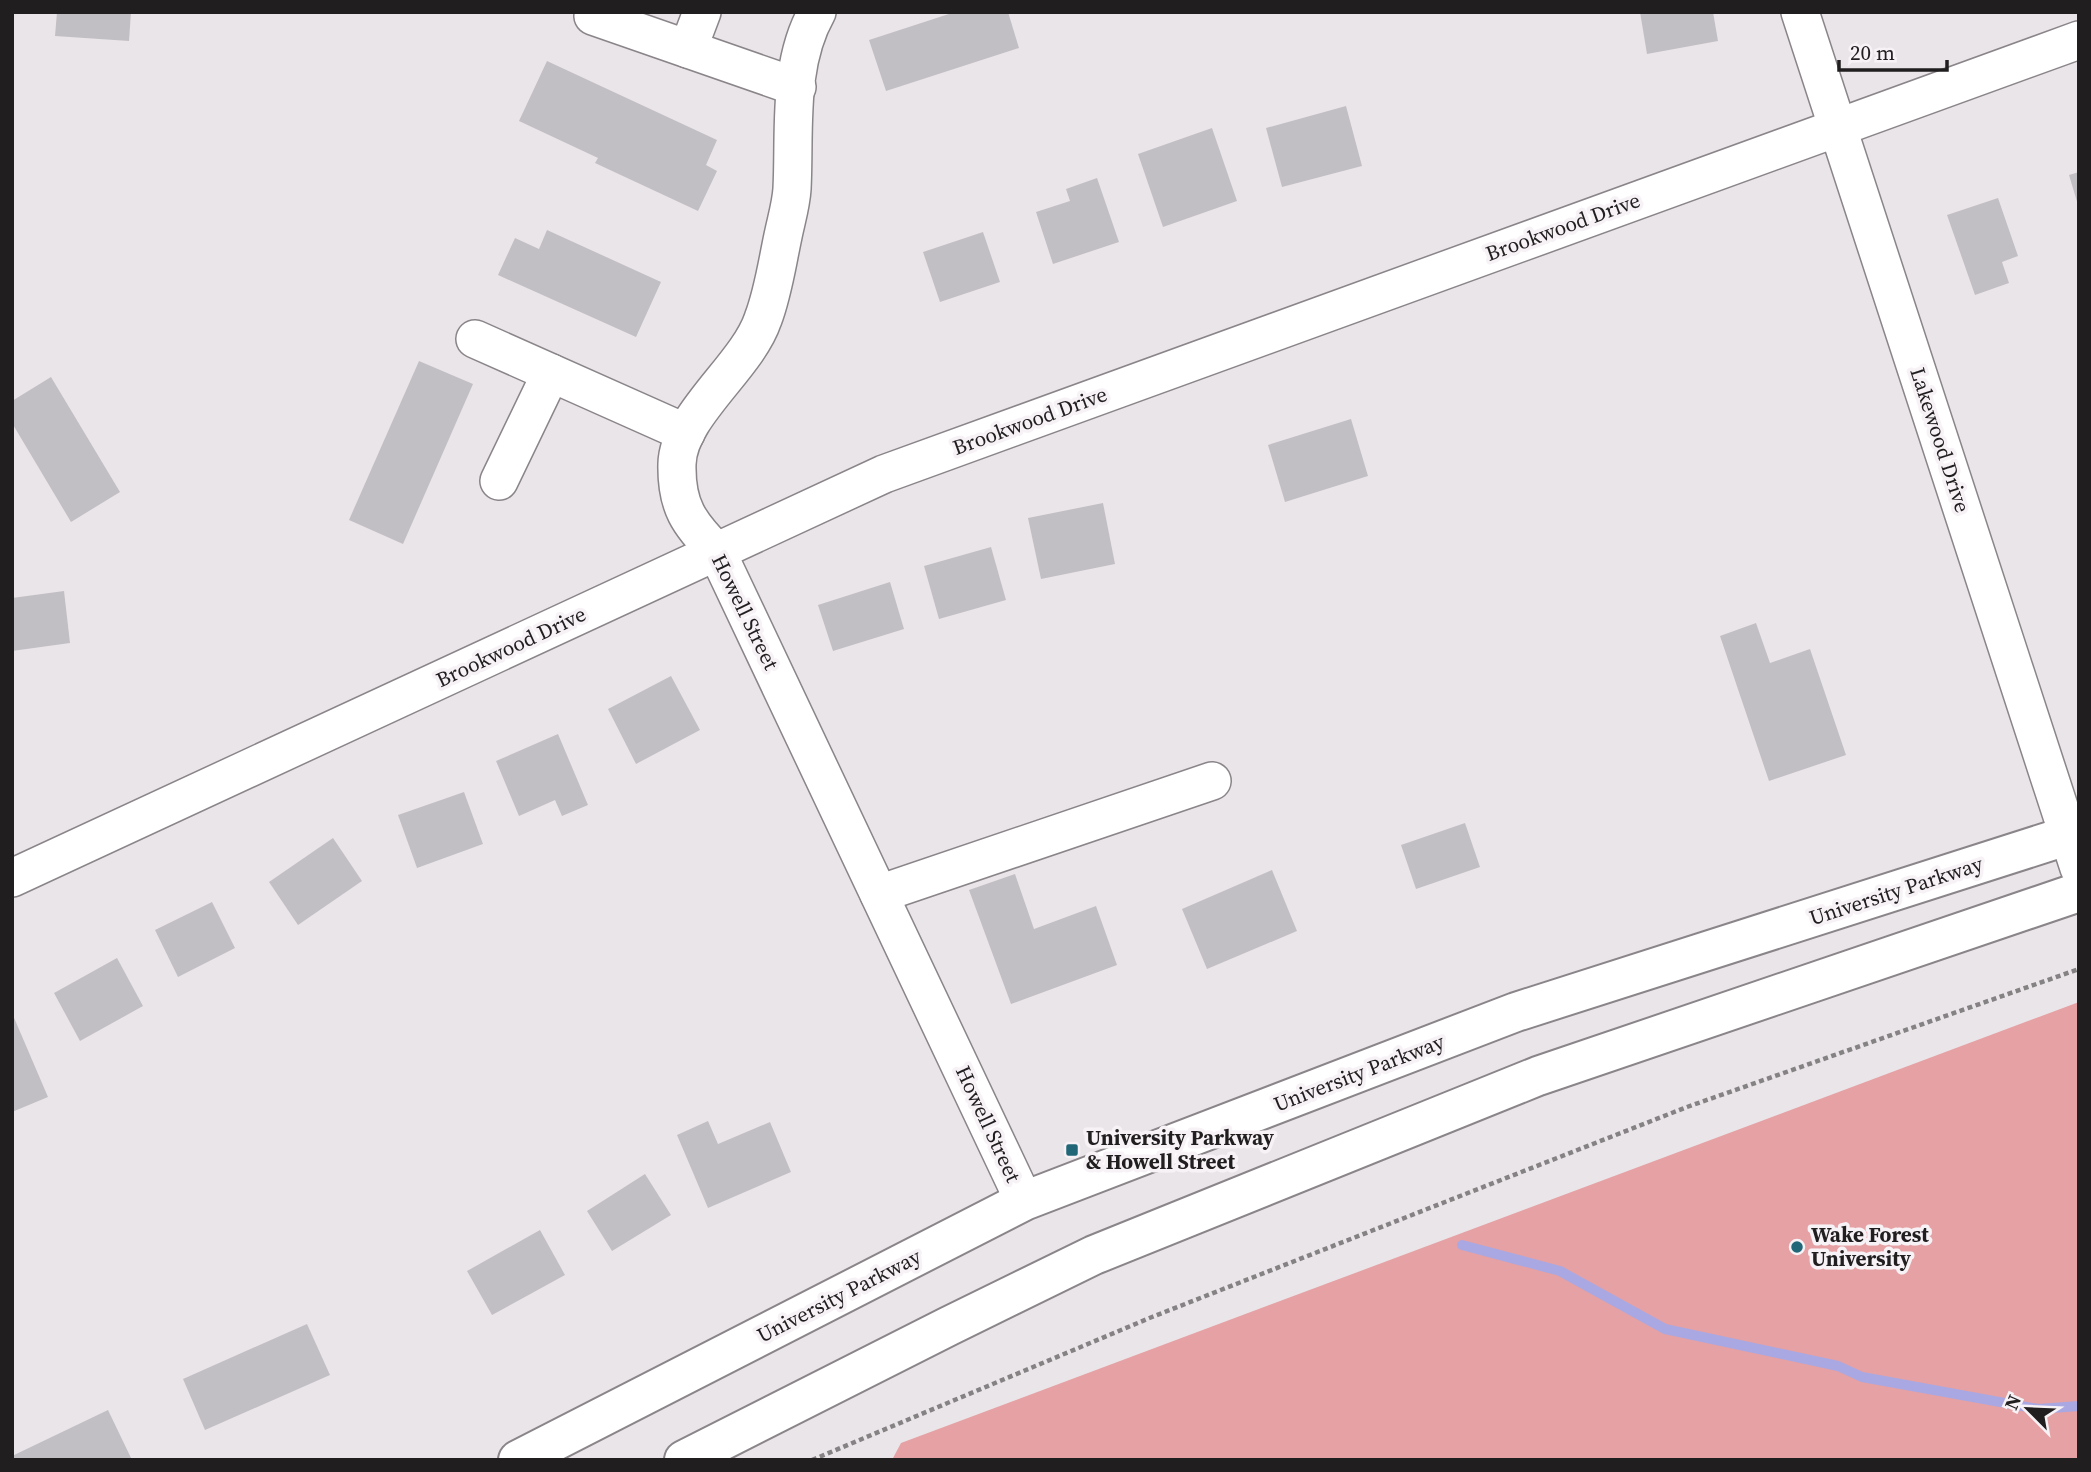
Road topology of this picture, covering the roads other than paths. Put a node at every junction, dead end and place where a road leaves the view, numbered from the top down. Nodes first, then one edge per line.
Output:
1 (702, 12) edge
2 (817, 12) edge
3 (1801, 12) edge
4 (593, 16) dead end
5 (2079, 40) edge
6 (688, 50) junction
7 (797, 87) junction
8 (1838, 127) junction
9 (475, 339) dead end
10 (551, 373) junction
11 (686, 433) junction
12 (499, 481) dead end
13 (718, 552) junction
14 (1212, 781) dead end
15 (2075, 845) edge
16 (12, 878) edge
17 (2079, 892) edge
18 (879, 894) junction
19 (1024, 1201) junction
20 (518, 1460) edge
21 (684, 1460) edge

1 - 6 street
2 - 7 street, Howell Street
3 - 8 street, Lakewood Drive
4 - 6 street
5 - 8 street, Brookwood Drive
6 - 7 street
7 - 11 street, Howell Street
8 - 13 street, Brookwood Drive
8 - 15 street, Lakewood Drive
9 - 10 street
10 - 11 street
10 - 12 street
11 - 13 street, Howell Street
13 - 16 street, Brookwood Drive
13 - 18 street, Howell Street
14 - 18 street
15 - 19 main road, University Parkway
17 - 21 main road
18 - 19 street, Howell Street
19 - 20 main road, University Parkway

